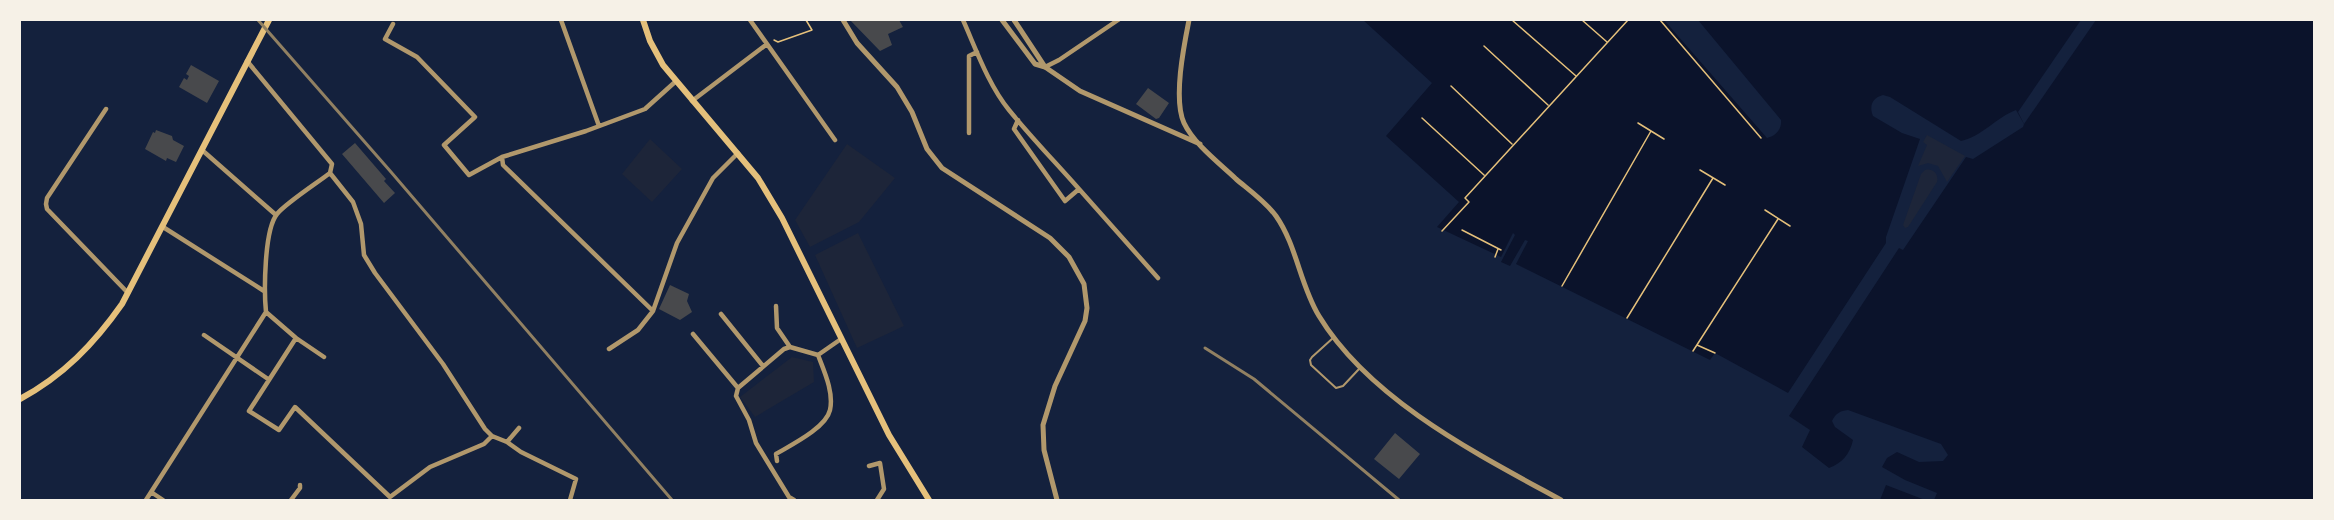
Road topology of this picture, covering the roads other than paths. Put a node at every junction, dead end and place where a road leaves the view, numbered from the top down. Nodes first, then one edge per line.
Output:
1 (269, 20) edge
2 (561, 20) edge
3 (643, 20) edge
4 (750, 20) edge
5 (843, 20) edge
6 (963, 20) edge
7 (1002, 20) edge
8 (1014, 20) edge
9 (1118, 20) edge
10 (1189, 20) edge
11 (393, 24) dead end
12 (767, 44) junction
13 (977, 52) junction
14 (248, 61) junction
15 (1046, 67) junction
16 (675, 82) junction
17 (692, 100) junction
18 (106, 109) dead end
19 (1018, 120) junction
20 (599, 126) junction
21 (969, 133) dead end
22 (835, 141) dead end
23 (1201, 145) junction
24 (1044, 149) junction
25 (202, 150) junction
26 (738, 153) junction
27 (1034, 157) junction
28 (502, 158) junction
29 (1055, 162) junction
30 (1046, 172) junction
31 (330, 173) junction
32 (1079, 189) junction
33 (276, 215) junction
34 (163, 227) junction
35 (1158, 278) dead end
36 (264, 291) junction
37 (128, 293) junction
38 (776, 306) dead end
39 (652, 311) junction
40 (266, 312) junction
41 (721, 314) dead end
42 (693, 334) dead end
43 (204, 335) dead end
44 (296, 338) junction
45 (1333, 338) junction
46 (841, 339) junction
47 (790, 347) junction
48 (609, 349) dead end
49 (818, 355) junction
50 (324, 357) dead end
51 (237, 358) junction
52 (763, 366) junction
53 (1359, 369) junction
54 (268, 380) junction
55 (738, 388) junction
56 (20, 399) edge
57 (519, 428) dead end
58 (492, 436) junction
59 (507, 442) junction
60 (777, 461) dead end
61 (869, 466) dead end
62 (300, 485) dead end
63 (151, 492) junction
64 (791, 499) edge
65 (146, 501) edge
66 (163, 501) edge
67 (291, 501) edge
68 (570, 501) edge
69 (877, 501) edge
70 (929, 501) edge
71 (1057, 501) edge
72 (1561, 501) edge

1 - 14 main road
2 - 20 street
3 - 16 main road
4 - 12 street
5 - 71 street
6 - 13 street
7 - 15 street
8 - 15 street
9 - 15 street
10 - 23 street
11 - 28 street
12 - 17 street
12 - 22 street
13 - 19 street
13 - 21 street
14 - 25 main road
14 - 31 street
15 - 23 street
16 - 17 main road
16 - 20 street
17 - 26 main road
18 - 37 street
19 - 24 street
19 - 27 street
20 - 28 street
23 - 45 street
24 - 27 street
24 - 29 street
25 - 33 street
25 - 34 main road
26 - 39 street
26 - 46 main road
27 - 30 street
28 - 39 street
29 - 30 street
29 - 32 street
30 - 32 street
31 - 33 street
31 - 58 street
32 - 35 street
33 - 36 street
34 - 36 street
34 - 37 main road
36 - 40 street
37 - 56 main road
38 - 47 street
39 - 48 street
40 - 44 street
40 - 51 street
41 - 52 street
42 - 55 street
43 - 51 street
44 - 50 street
44 - 54 street
45 - 53 street
45 - 53 lane
46 - 49 street
46 - 70 main road
47 - 49 street
47 - 52 street
49 - 60 street
51 - 54 street
51 - 63 street
52 - 55 street
53 - 72 street
54 - 58 street
55 - 64 street
57 - 59 street
58 - 59 street
59 - 68 street
61 - 69 street
62 - 67 street
63 - 65 street
63 - 66 street

